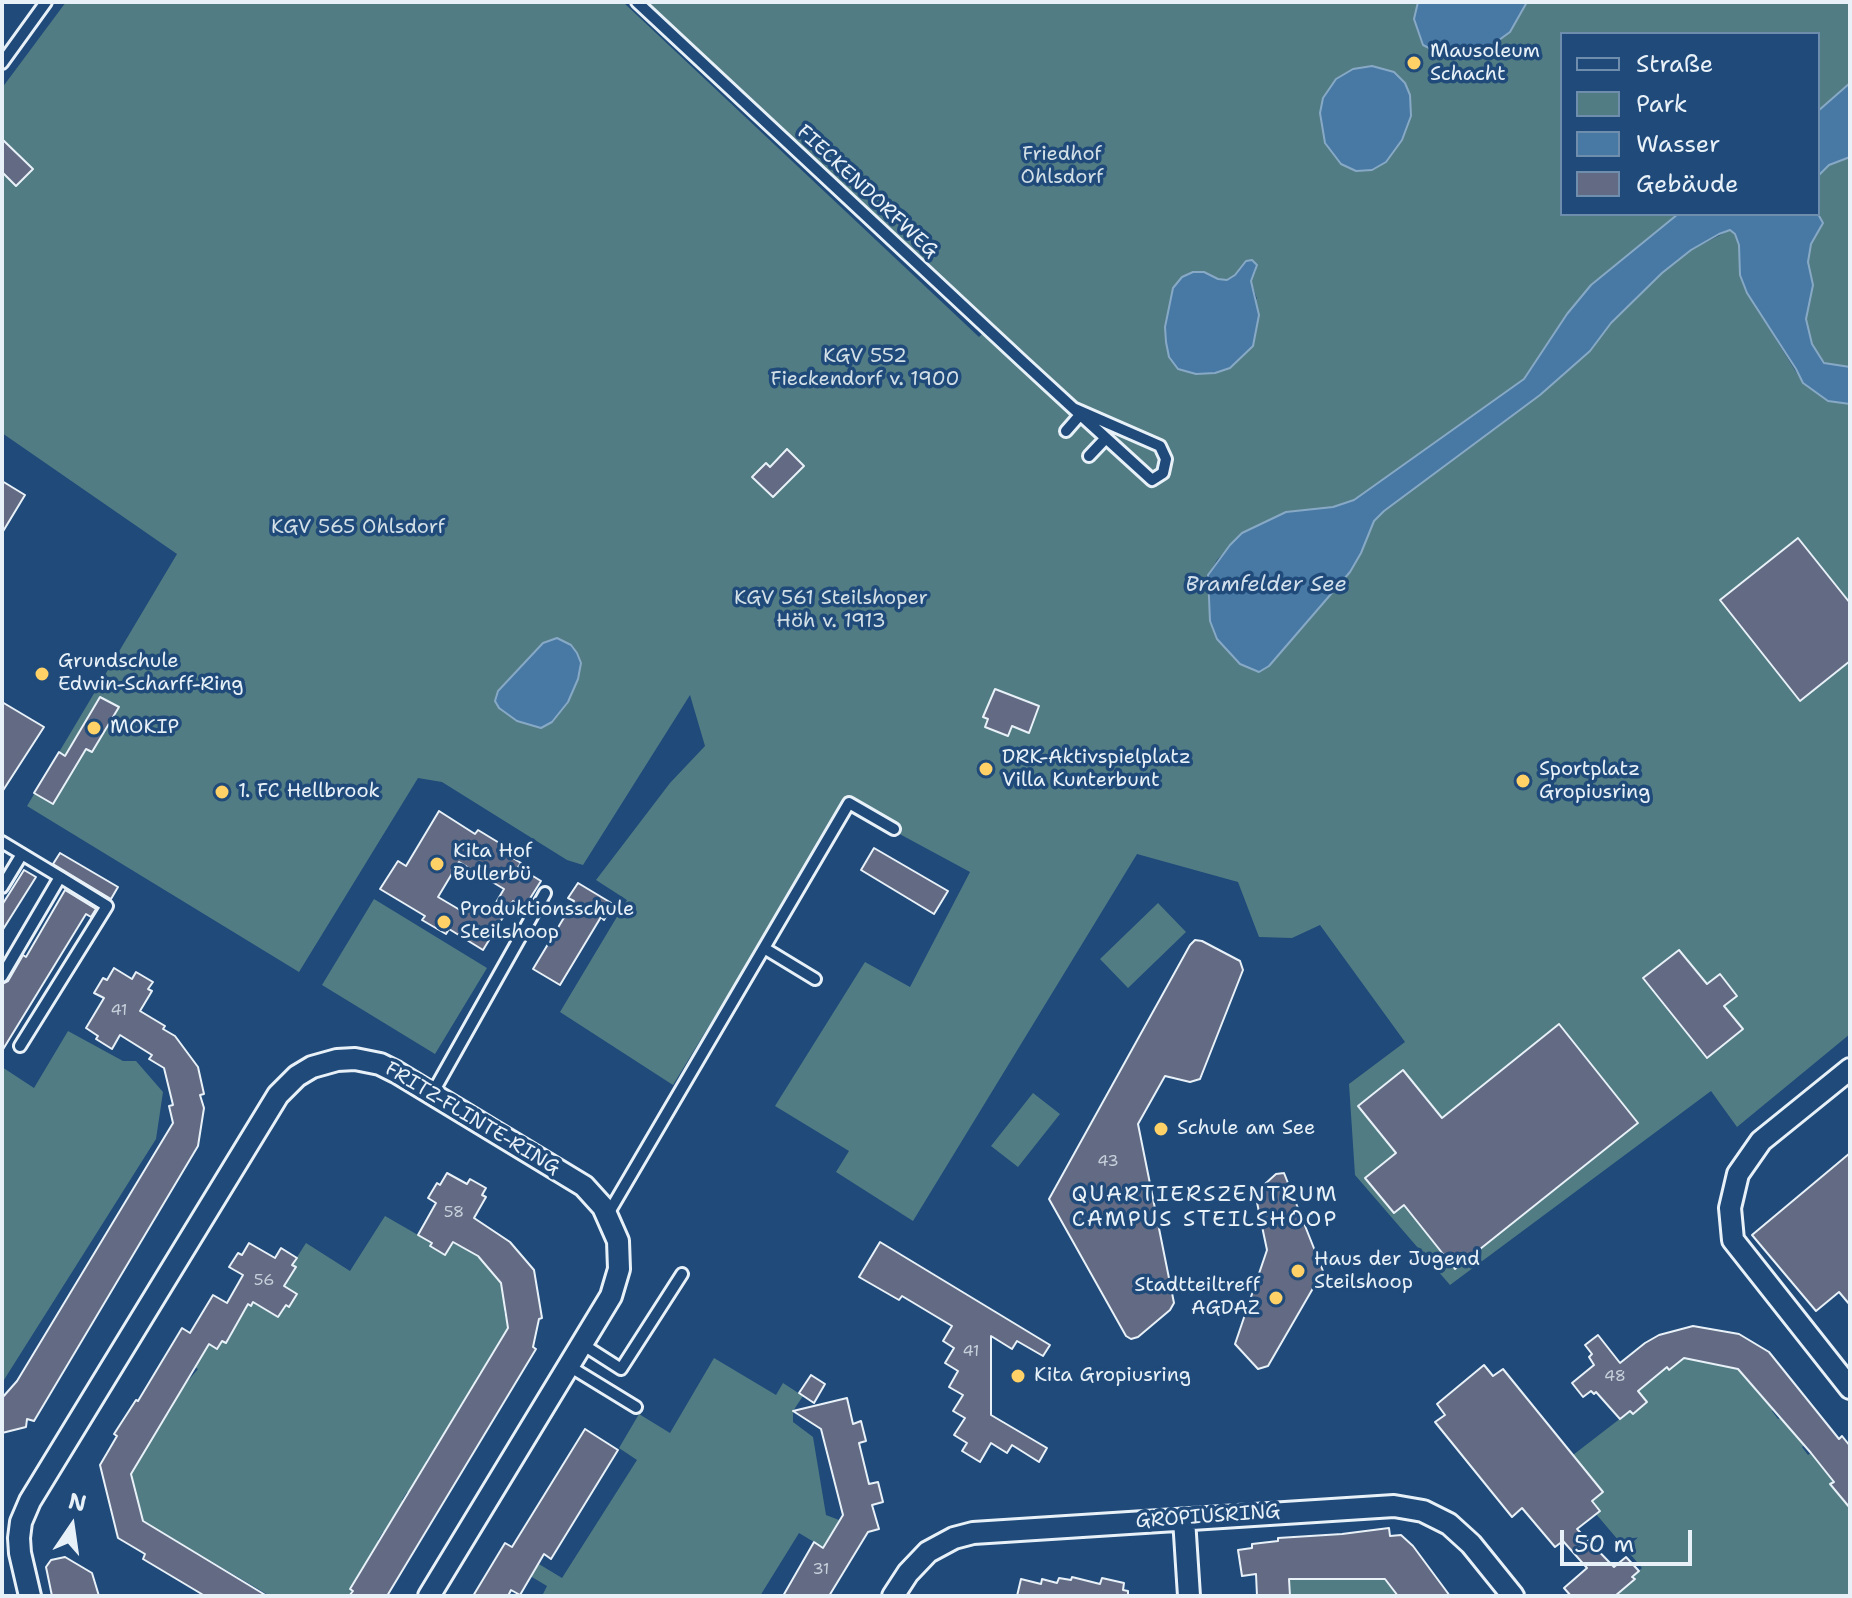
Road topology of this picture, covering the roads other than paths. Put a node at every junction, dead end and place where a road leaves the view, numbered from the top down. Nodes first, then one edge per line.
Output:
1 (46, 2) edge
2 (637, 2) edge
3 (2, 63) edge
4 (1076, 411) junction
5 (1066, 431) dead end
6 (1106, 438) junction
7 (1089, 456) dead end
8 (894, 829) dead end
9 (2, 842) edge
10 (22, 854) junction
11 (60, 877) junction
12 (2, 887) edge
13 (545, 893) dead end
14 (764, 948) junction
15 (2, 976) edge
16 (815, 979) dead end
17 (20, 1046) dead end
18 (1850, 1069) edge
19 (432, 1094) junction
20 (608, 1214) junction
21 (682, 1274) dead end
22 (582, 1344) junction
23 (569, 1366) junction
24 (1850, 1388) edge
25 (636, 1407) dead end
26 (1184, 1519) junction
27 (30, 1596) edge
28 (429, 1596) edge
29 (893, 1596) edge
30 (1189, 1596) edge
31 (1513, 1596) edge

1 - 3 lane
2 - 4 lane, FIECKENDORFWEG
4 - 5 lane
4 - 6 lane, FIECKENDORFWEG
4 - 6 lane, FIECKENDORFWEG
6 - 7 lane
8 - 14 lane
9 - 10 lane
10 - 11 lane
10 - 12 lane
11 - 15 lane
11 - 17 lane
13 - 19 lane
14 - 16 lane
14 - 20 lane
18 - 24 street
19 - 20 street, FRITZ-FLINTE-RING
19 - 27 street, FRITZ-FLINTE-RING
20 - 22 street, FRITZ-FLINTE-RING
21 - 22 lane
22 - 23 street, FRITZ-FLINTE-RING
23 - 25 lane
23 - 28 street, FRITZ-FLINTE-RING
26 - 29 street, GROPIUSRING
26 - 30 street
26 - 31 street, GROPIUSRING

